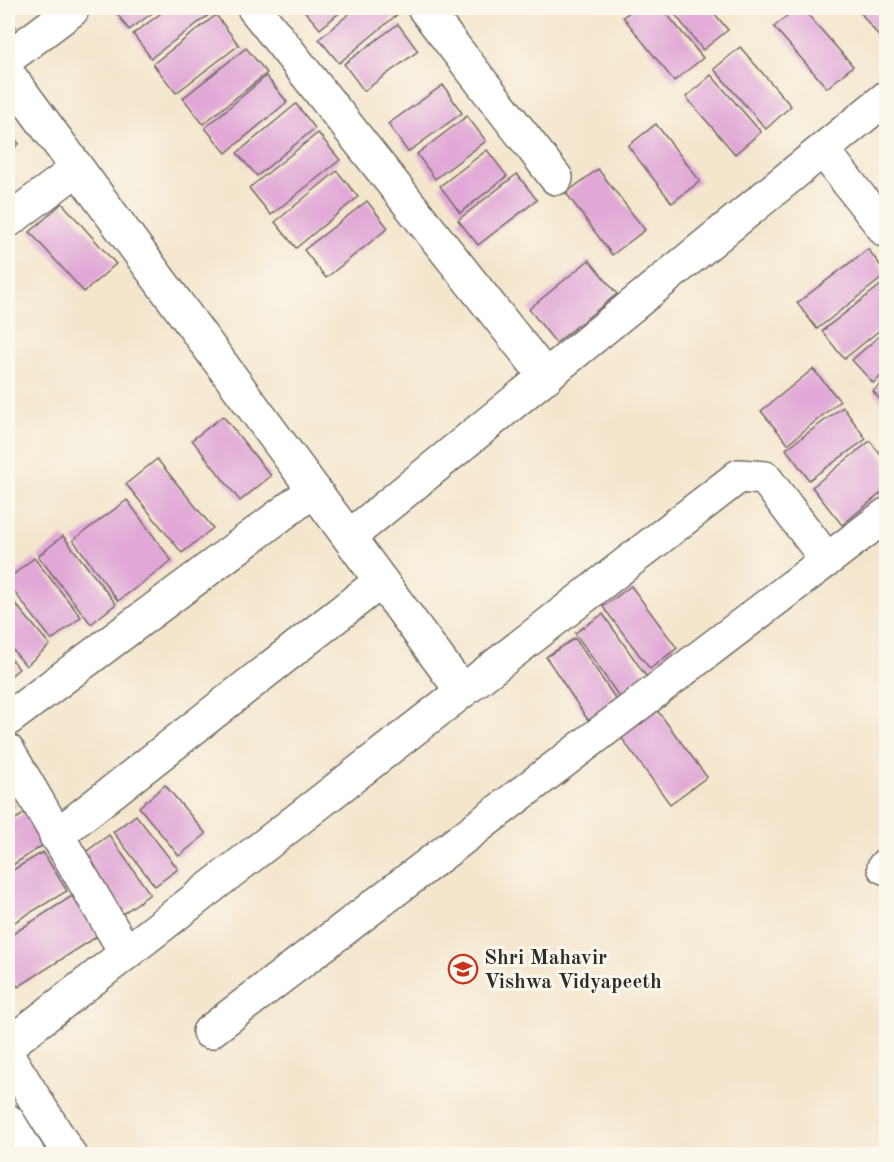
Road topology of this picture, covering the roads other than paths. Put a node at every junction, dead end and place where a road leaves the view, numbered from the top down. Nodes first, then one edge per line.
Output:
1 (254, 8) edge
2 (424, 8) edge
3 (72, 10) dead end
4 (8, 58) edge
5 (8, 74) edge
6 (886, 99) edge
7 (823, 150) junction
8 (77, 169) junction
9 (556, 178) dead end
10 (8, 221) edge
11 (886, 231) edge
12 (546, 377) junction
13 (314, 490) junction
14 (886, 515) edge
15 (349, 537) junction
16 (827, 560) junction
17 (381, 581) junction
18 (462, 691) junction
19 (8, 719) edge
20 (8, 751) edge
21 (56, 836) junction
22 (126, 953) junction
23 (209, 1032) dead end
24 (8, 1045) edge
25 (8, 1056) edge
26 (8, 1121) edge
27 (28, 1155) edge
28 (69, 1155) edge

1 - 12 street
2 - 9 street
3 - 4 street
5 - 8 street
6 - 7 street
7 - 11 street
7 - 12 street
8 - 10 street
8 - 13 street
12 - 15 street
13 - 15 street
13 - 19 street
14 - 16 street
15 - 17 street
16 - 18 street
16 - 23 street
17 - 18 street
17 - 21 street
18 - 22 street
20 - 21 street
21 - 22 street
22 - 24 street
25 - 28 street
26 - 27 street

